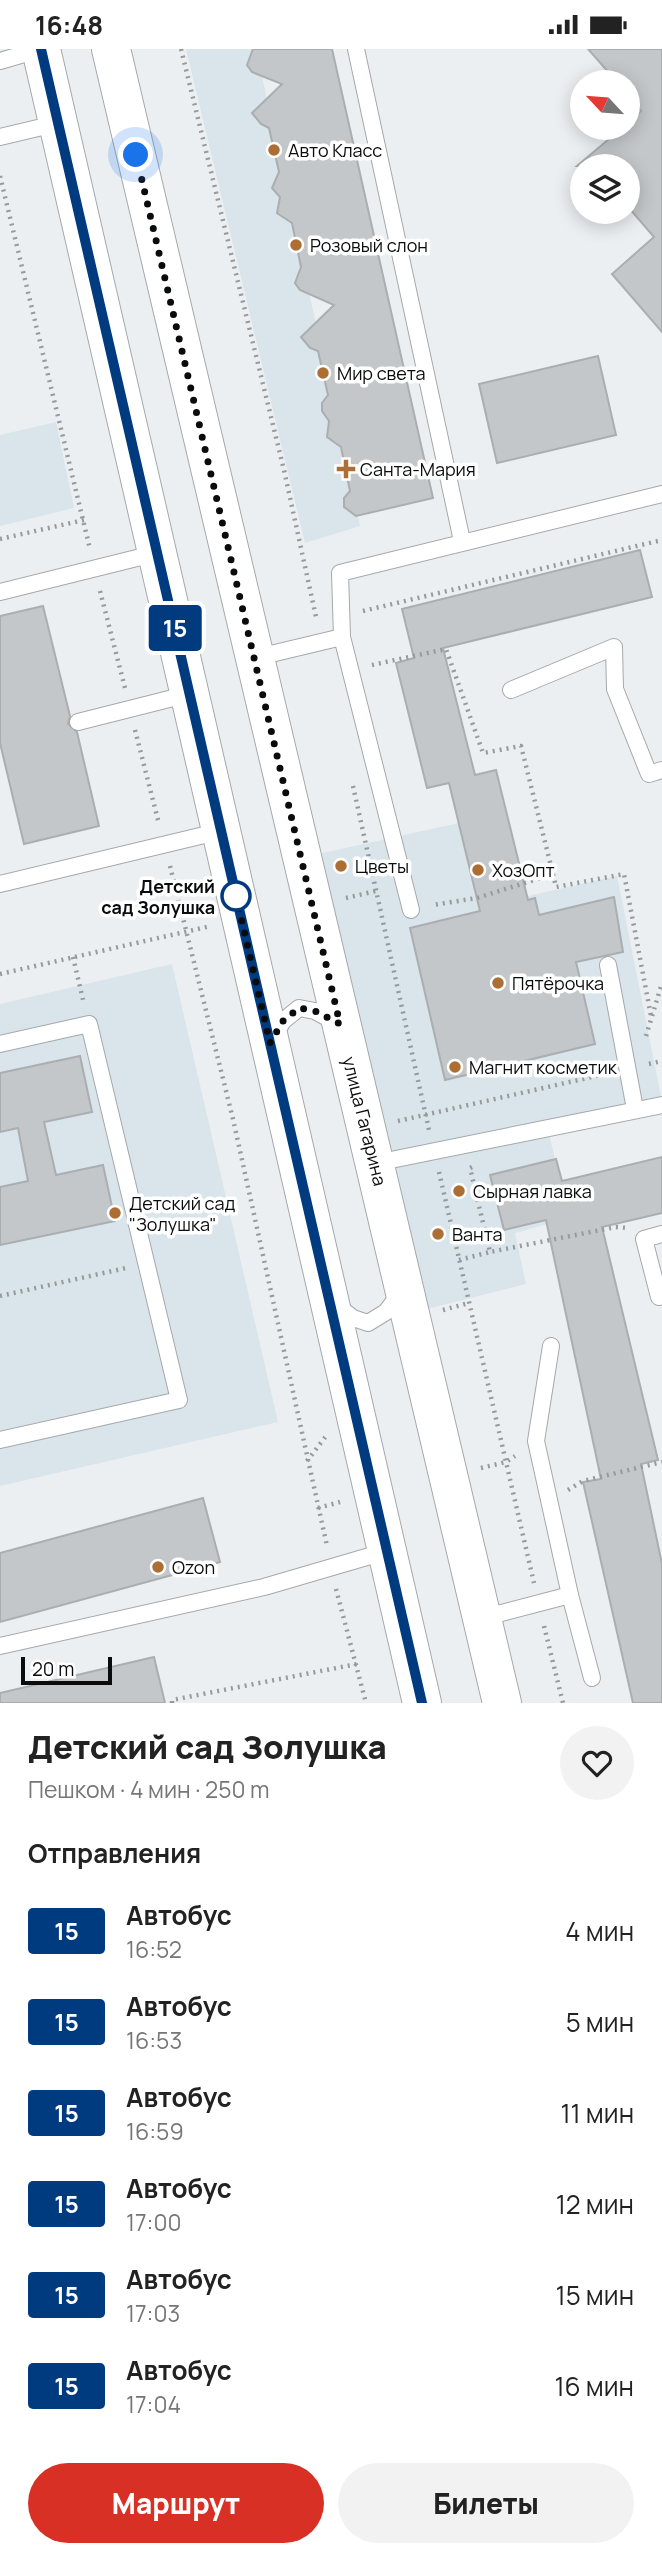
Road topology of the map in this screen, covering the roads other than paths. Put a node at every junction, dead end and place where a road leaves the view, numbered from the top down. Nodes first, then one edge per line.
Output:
1 (41, 49) edge
2 (111, 49) edge
3 (356, 49) edge
4 (0, 61) edge
5 (59, 123) junction
6 (0, 137) edge
7 (662, 494) edge
8 (461, 541) junction
9 (158, 553) junction
10 (0, 592) edge
11 (342, 637) junction
12 (254, 658) junction
13 (510, 689) dead end
14 (190, 694) junction
15 (78, 722) dead end
16 (662, 770) edge
17 (221, 831) junction
18 (0, 884) edge
19 (411, 910) road end
20 (608, 965) dead end
21 (340, 1024) junction
22 (270, 1043) junction
23 (0, 1045) edge
24 (662, 1105) edge
25 (635, 1109) junction
26 (376, 1163) junction
27 (662, 1234) edge
28 (405, 1287) junction
29 (659, 1297) dead end
30 (329, 1299) junction
31 (551, 1346) dead end
32 (0, 1440) edge
33 (387, 1551) junction
34 (570, 1595) junction
35 (482, 1618) junction
36 (0, 1646) edge
37 (592, 1678) dead end
38 (422, 1703) edge
39 (502, 1703) edge

1 - 4 lane
1 - 5 street
2 - 12 street, улица Гагарина
3 - 8 lane
5 - 6 lane
5 - 9 street
7 - 8 lane
8 - 11 lane
9 - 10 lane
9 - 14 street
11 - 12 lane
11 - 19 lane
12 - 21 street, улица Гагарина
13 - 16 lane
14 - 15 lane
14 - 17 street
17 - 18 lane
17 - 22 street
20 - 25 lane
21 - 22 lane
21 - 26 street, улица Гагарина
22 - 30 street
23 - 32 lane
24 - 25 lane
25 - 26 lane
26 - 28 street, улица Гагарина
27 - 29 lane
28 - 30 lane
28 - 35 street, улица Гагарина
30 - 33 street
31 - 34 lane
33 - 36 lane
33 - 38 street
34 - 35 lane
34 - 37 lane
35 - 39 street, улица Гагарина

